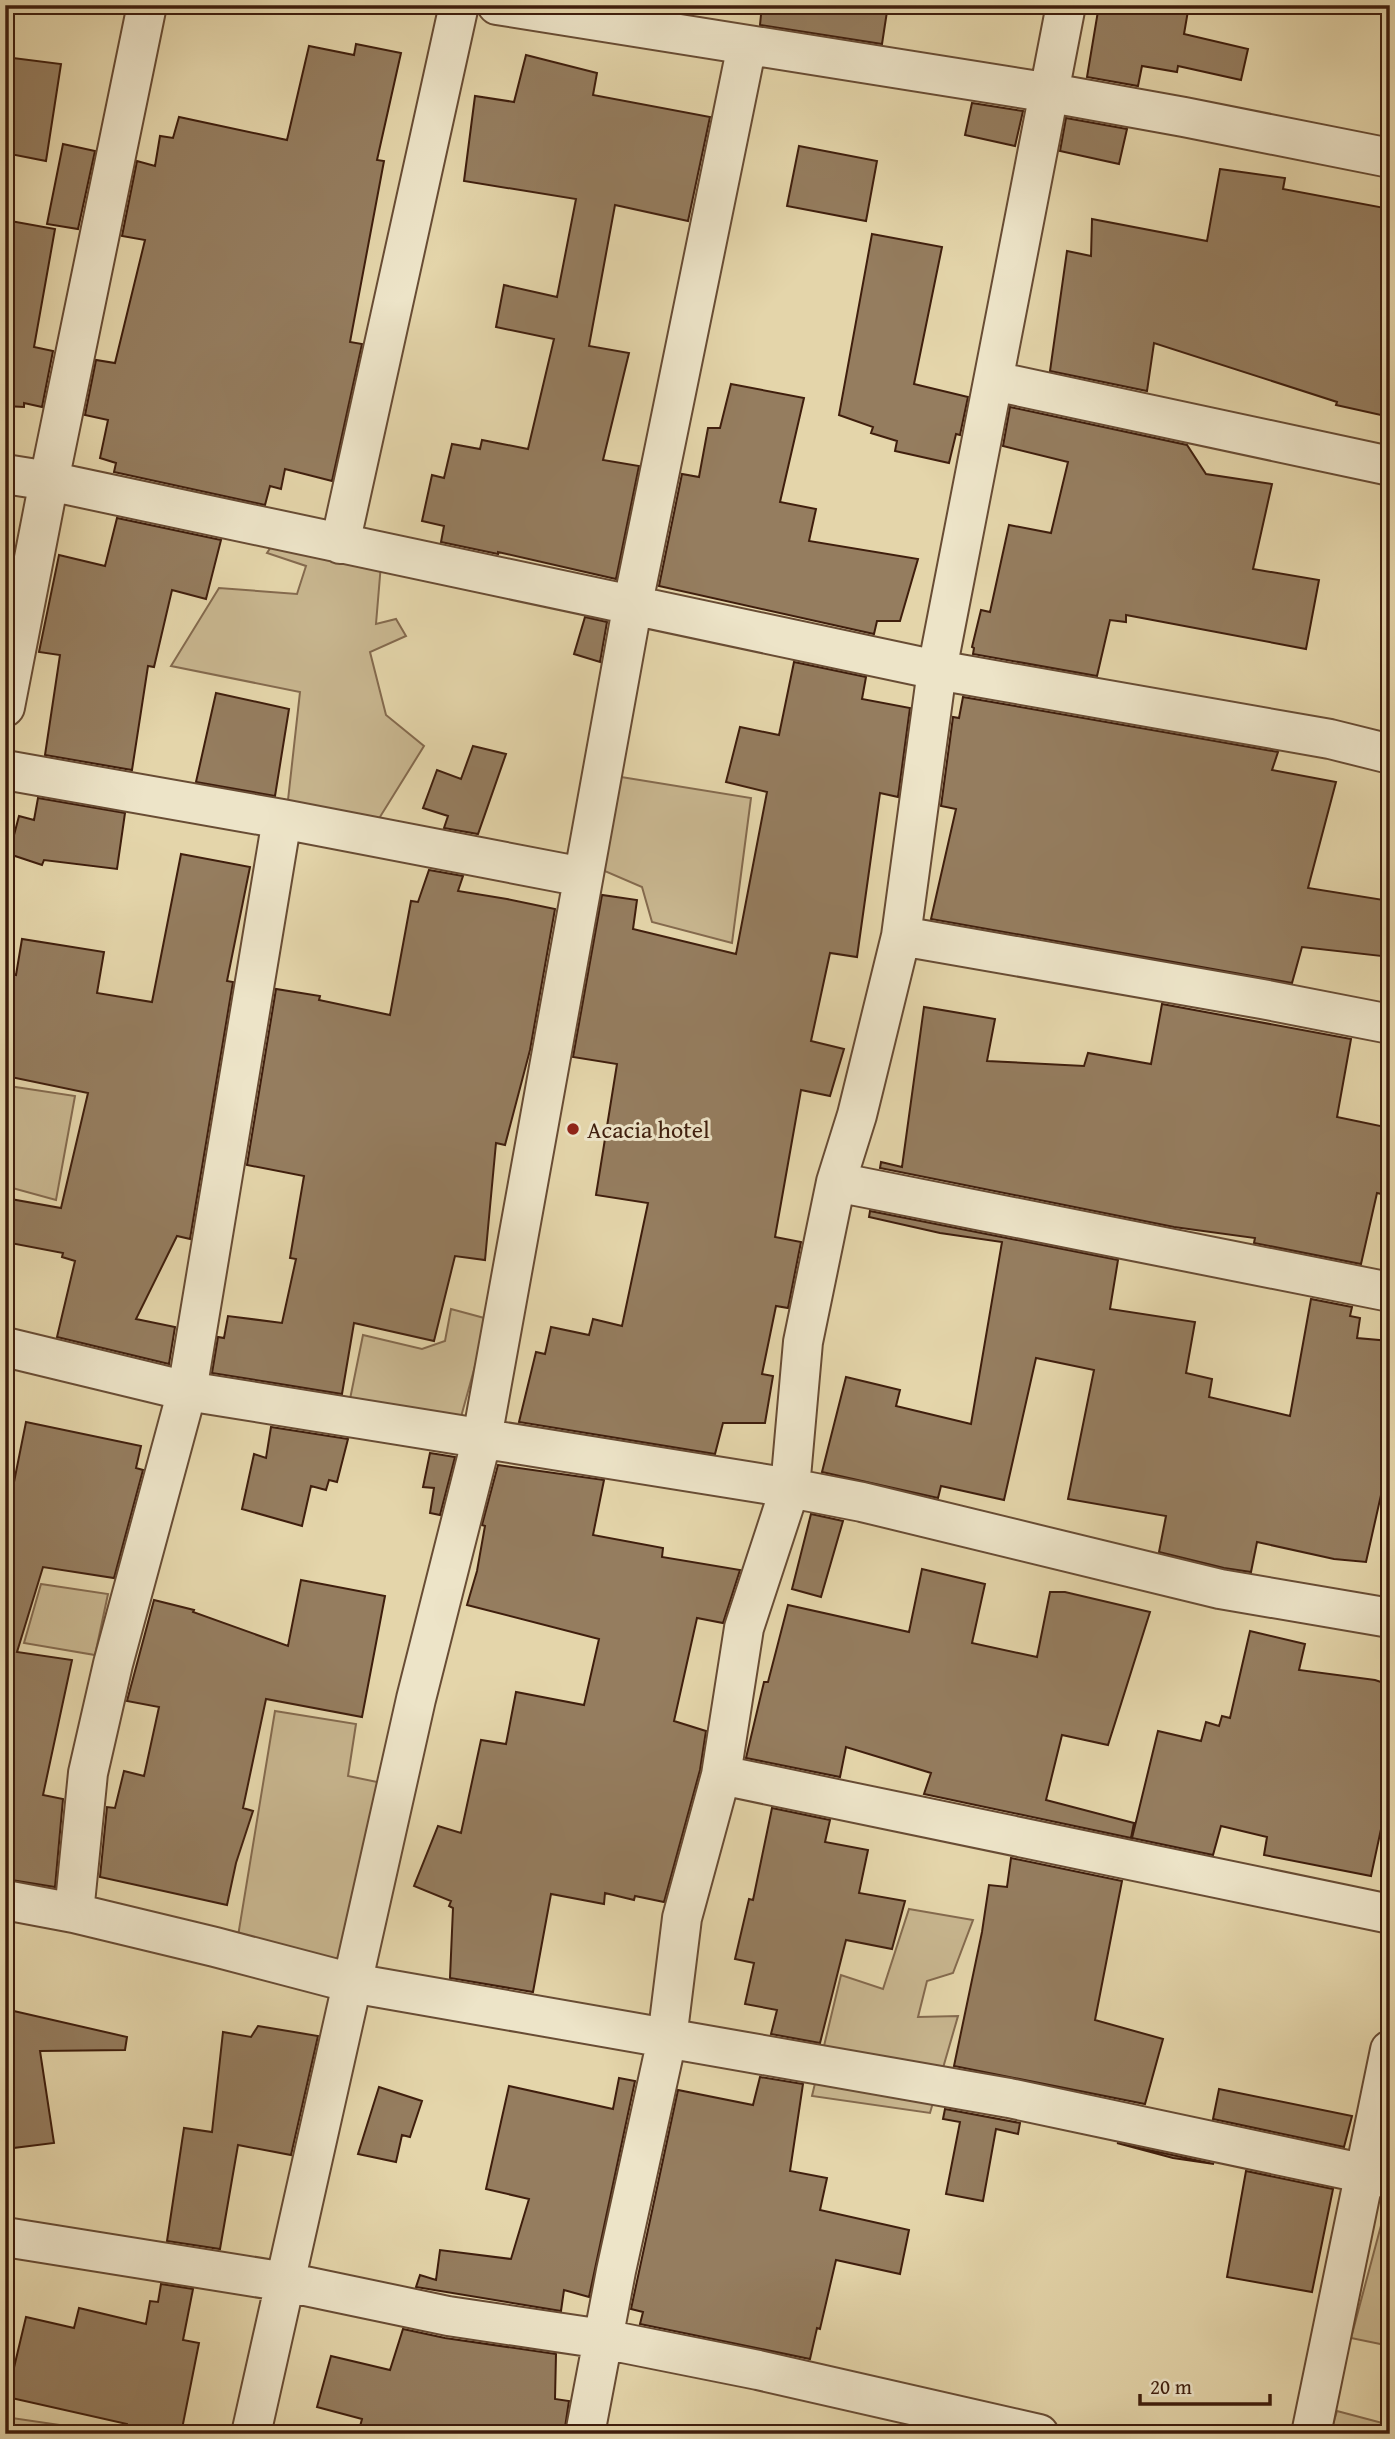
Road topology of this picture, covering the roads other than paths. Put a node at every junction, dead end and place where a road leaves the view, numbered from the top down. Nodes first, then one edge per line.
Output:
1 (147, 5) edge
2 (458, 5) edge
3 (497, 5) edge
4 (1066, 5) edge
5 (747, 45) junction
6 (1051, 93) junction
7 (1390, 158) edge
8 (994, 382) junction
9 (1390, 466) edge
10 (5, 474) edge
11 (49, 481) junction
12 (340, 544) junction
13 (633, 603) junction
14 (937, 670) junction
15 (5, 707) edge
16 (1390, 754) edge
17 (5, 770) edge
18 (282, 819) junction
19 (583, 877) junction
20 (901, 936) junction
21 (1390, 1024) edge
22 (836, 1182) junction
23 (1390, 1292) edge
24 (5, 1347) edge
25 (187, 1391) junction
26 (482, 1438) junction
27 (790, 1488) junction
28 (1390, 1618) edge
29 (721, 1775) junction
30 (5, 1900) edge
31 (74, 1913) junction
32 (1390, 1914) edge
33 (352, 1983) junction
34 (667, 2039) junction
35 (1390, 2050) edge
36 (1378, 2177) edge
37 (5, 2238) edge
38 (286, 2282) junction
39 (603, 2339) junction
40 (251, 2434) edge
41 (584, 2434) edge
42 (1039, 2434) edge
43 (1311, 2434) edge

1 - 11 street
2 - 12 street
3 - 5 street
4 - 6 street
5 - 6 street
5 - 13 street
6 - 7 street
6 - 8 street
8 - 9 street
8 - 14 street
10 - 11 street
11 - 12 street
11 - 15 street
12 - 13 street
13 - 14 street
13 - 19 street
14 - 16 street
14 - 20 street
17 - 18 street
18 - 19 street
18 - 25 street
19 - 26 street
20 - 21 street
20 - 22 street
22 - 23 street
22 - 27 street
24 - 25 street
25 - 26 street
25 - 31 street
26 - 27 street
26 - 33 street
27 - 28 street
27 - 29 street
29 - 32 street
29 - 34 street
30 - 31 street
31 - 33 street
33 - 34 street
33 - 38 street
34 - 36 street
34 - 39 street
35 - 36 street
36 - 43 street
37 - 38 street
38 - 39 street
38 - 40 street
39 - 41 street
39 - 42 street

